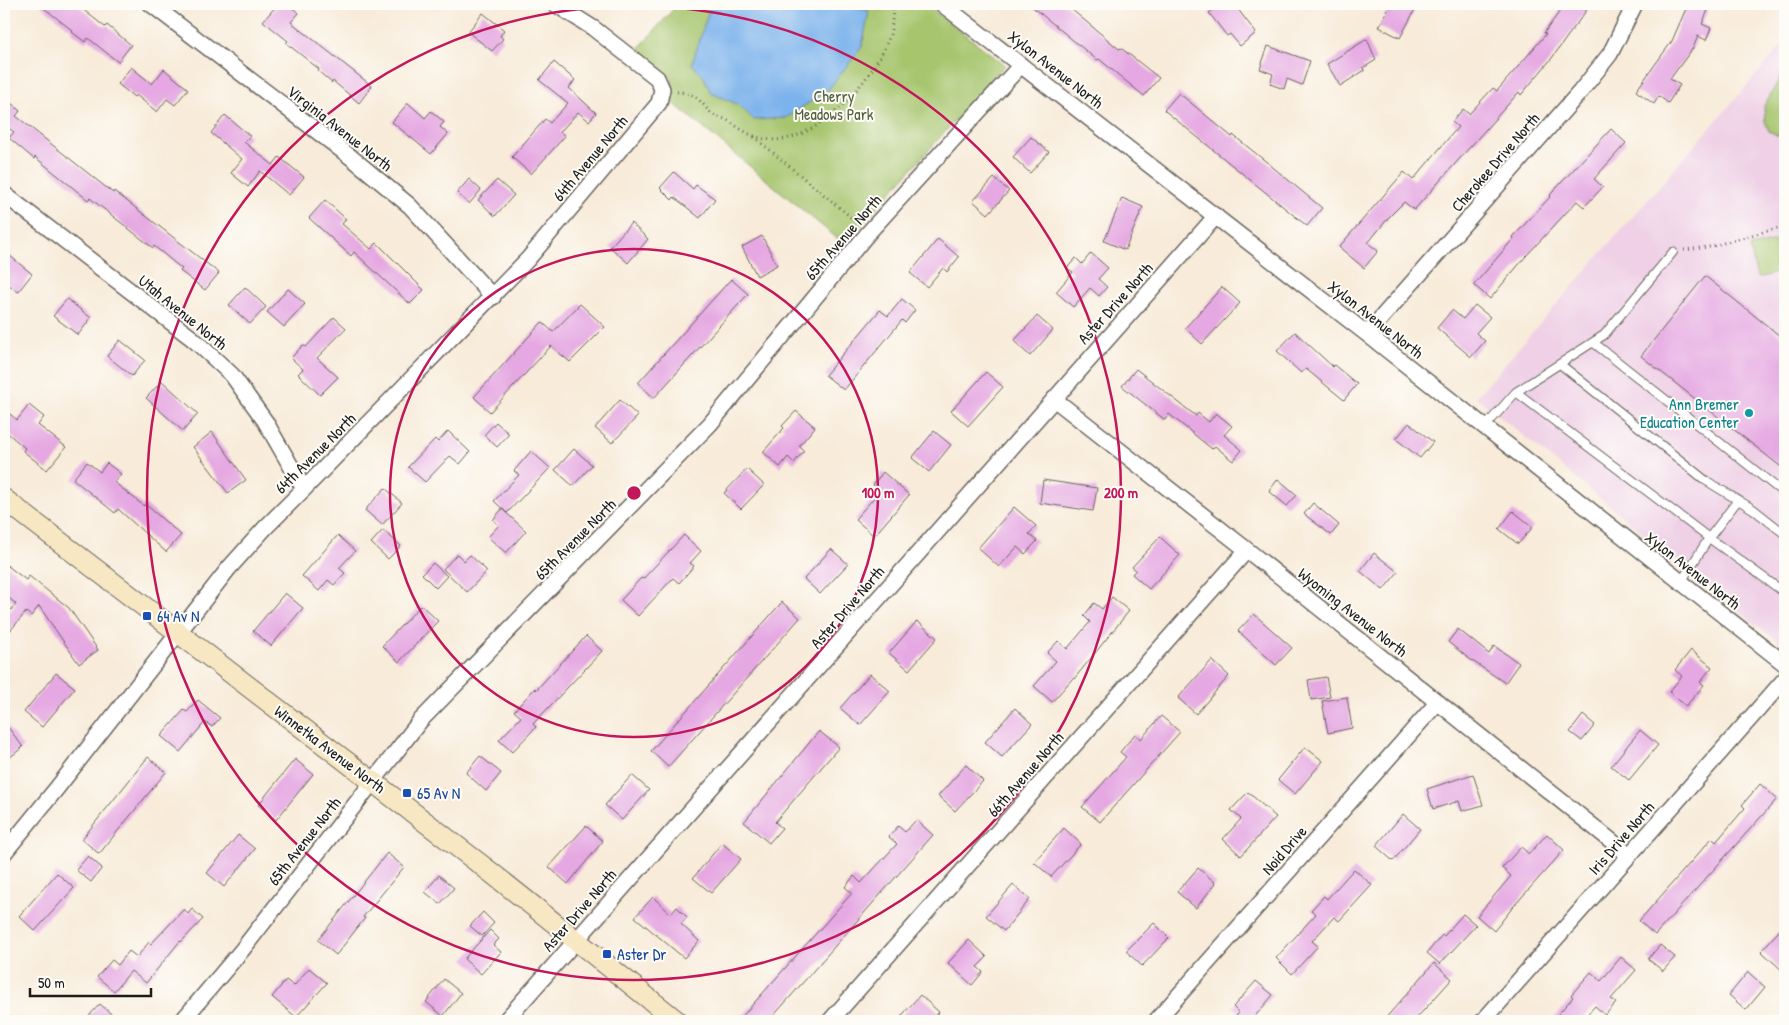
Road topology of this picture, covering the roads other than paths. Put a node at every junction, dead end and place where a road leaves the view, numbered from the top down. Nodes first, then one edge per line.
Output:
1 (151, 4) edge
2 (555, 4) edge
3 (942, 4) edge
4 (1635, 4) edge
5 (1021, 65) junction
6 (4, 194) edge
7 (1216, 216) junction
8 (1673, 252) road end
9 (493, 297) junction
10 (1367, 334) junction
11 (1594, 343) junction
12 (1560, 364) junction
13 (1516, 392) junction
14 (1054, 399) junction
15 (1484, 428) junction
16 (304, 489) junction
17 (1785, 494) edge
18 (4, 499) edge
19 (1738, 500) junction
20 (1785, 534) edge
21 (1709, 538) junction
22 (1246, 550) junction
23 (1681, 582) junction
24 (1785, 593) edge
25 (178, 632) junction
26 (1785, 664) edge
27 (1785, 679) edge
28 (1438, 702) junction
29 (372, 781) junction
30 (5, 848) edge
31 (1630, 855) junction
32 (576, 940) junction
33 (182, 1021) edge
34 (505, 1021) edge
35 (677, 1021) edge
36 (830, 1021) edge
37 (1156, 1021) edge
38 (1483, 1021) edge

1 - 9 street, Virginia Avenue North
2 - 9 street, 64th Avenue North
3 - 5 street, Xylon Avenue North
4 - 10 street, Cherokee Drive North
5 - 7 street, Xylon Avenue North
5 - 29 street, 65th Avenue North
6 - 16 street, Utah Avenue North
7 - 10 street, Xylon Avenue North
7 - 14 street, Aster Drive North
8 - 11 lane
9 - 16 street, 64th Avenue North
10 - 15 street, Xylon Avenue North
11 - 12 lane
11 - 17 lane
12 - 13 lane
12 - 19 lane
13 - 15 lane
13 - 21 lane
14 - 22 street, Wyoming Avenue North
14 - 32 street, Aster Drive North
15 - 23 street, Xylon Avenue North
16 - 25 street, 64th Avenue North
18 - 25 street, Winnetka Avenue North
19 - 20 lane
19 - 21 lane
21 - 23 lane
21 - 24 lane
22 - 28 street, Wyoming Avenue North
22 - 36 street, 66th Avenue North
23 - 26 street, Xylon Avenue North
25 - 29 street, Winnetka Avenue North
25 - 30 street, 64th Avenue North
27 - 31 street, Iris Drive North
28 - 31 street, Wyoming Avenue North
28 - 37 street, Noid Drive
29 - 32 street, Winnetka Avenue North
29 - 33 street, 65th Avenue North
31 - 38 street, Iris Drive North
32 - 34 street, Aster Drive North
32 - 35 street, Winnetka Avenue North

